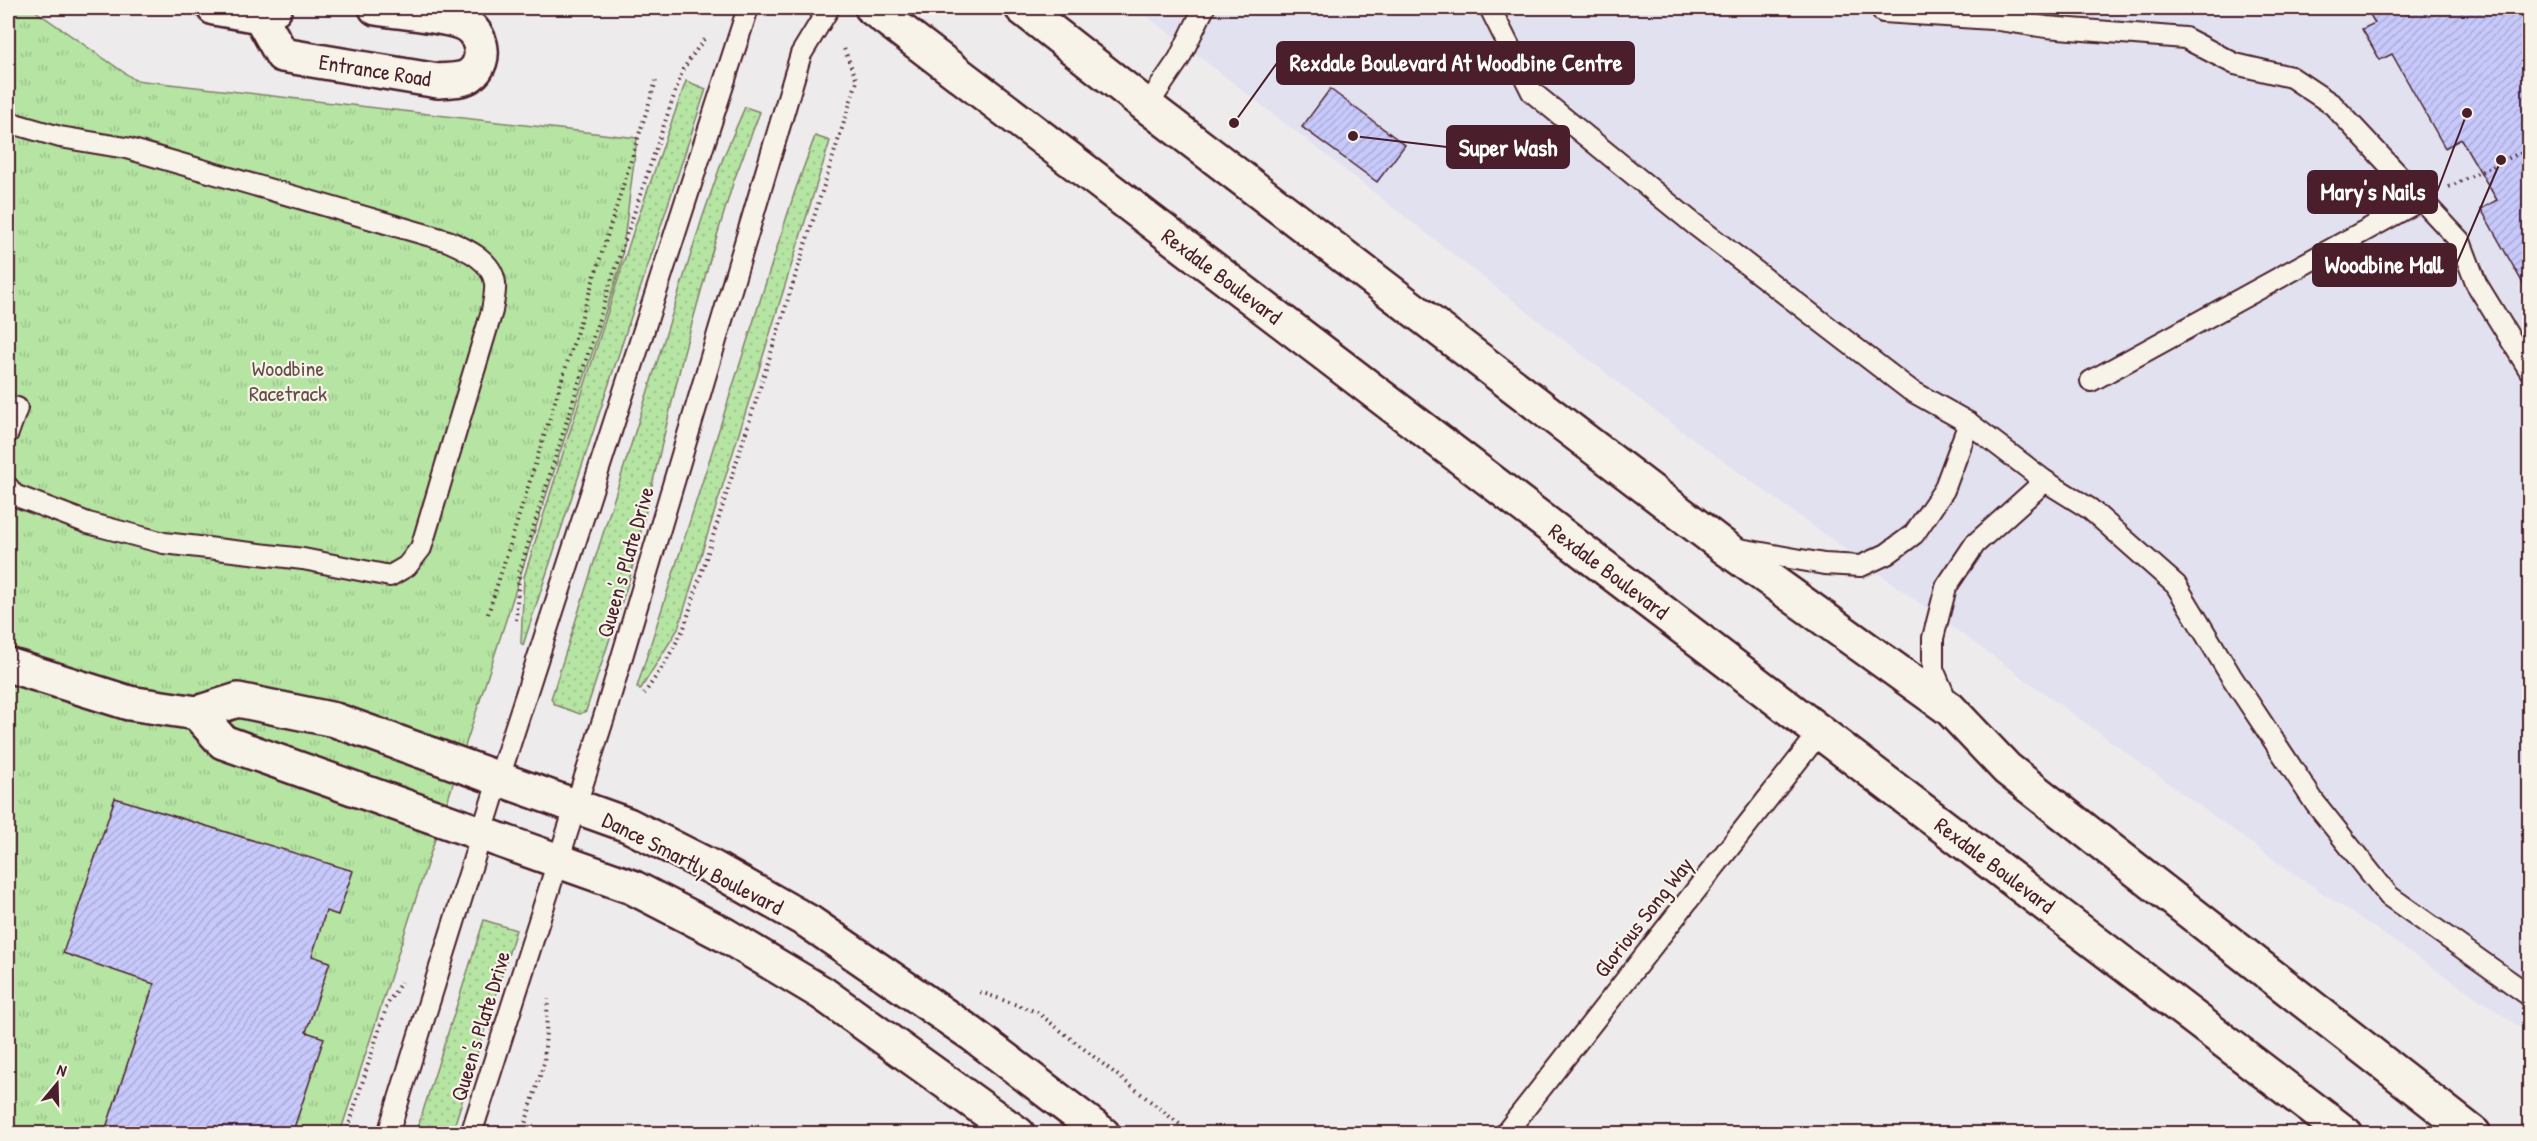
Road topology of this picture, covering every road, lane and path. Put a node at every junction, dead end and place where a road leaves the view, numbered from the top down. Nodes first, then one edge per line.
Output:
1 (214, 8) edge
2 (376, 8) edge
3 (748, 8) edge
4 (829, 8) edge
5 (872, 8) edge
6 (1022, 8) edge
7 (1204, 8) edge
8 (1490, 8) edge
9 (1883, 8) edge
10 (265, 10) edge
11 (450, 15) edge
12 (709, 33) dead end
13 (656, 81) dead end
14 (1147, 106) junction
15 (8, 122) edge
16 (2529, 148) edge
17 (2421, 200) junction
18 (2529, 371) edge
19 (2091, 381) dead end
20 (8, 406) edge
21 (1969, 423) junction
22 (8, 433) edge
23 (2045, 481) junction
24 (8, 487) edge
25 (1723, 546) junction
26 (488, 614) dead end
27 (516, 630) dead end
28 (8, 665) edge
29 (643, 696) dead end
30 (1950, 709) junction
31 (197, 713) junction
32 (1820, 732) junction
33 (499, 778) junction
34 (575, 806) junction
35 (481, 834) junction
36 (557, 860) junction
37 (2529, 996) edge
38 (548, 997) dead end
39 (388, 1134) edge
40 (471, 1134) edge
41 (522, 1134) edge
42 (1018, 1134) edge
43 (1103, 1134) edge
44 (1505, 1134) edge
45 (2346, 1134) edge
46 (2474, 1134) edge

1 - 10 main road, Entrance Road
2 - 11 main road, Entrance Road
3 - 33 lane
4 - 29 path
4 - 34 lane, Queen's Plate Drive
5 - 32 main road, Rexdale Boulevard
6 - 14 main road
7 - 14 lane
8 - 21 lane
9 - 17 lane
10 - 11 main road, Entrance Road
12 - 27 path
13 - 26 path
14 - 25 main road
15 - 24 lane
16 - 17 path
17 - 18 lane
17 - 19 lane
20 - 22 lane
21 - 23 lane
21 - 25 lane
23 - 30 lane
23 - 37 lane
25 - 30 main road
28 - 31 main road, Dance Smartly Boulevard
30 - 46 main road
31 - 33 main road, Dance Smartly Boulevard
31 - 35 main road
32 - 44 lane, Glorious Song Way
32 - 45 main road, Rexdale Boulevard
33 - 34 main road, Dance Smartly Boulevard
33 - 35 lane
34 - 36 lane, Queen's Plate Drive
34 - 43 main road, Dance Smartly Boulevard
35 - 36 main road
35 - 39 lane
36 - 40 lane, Queen's Plate Drive
36 - 42 main road
38 - 41 path

